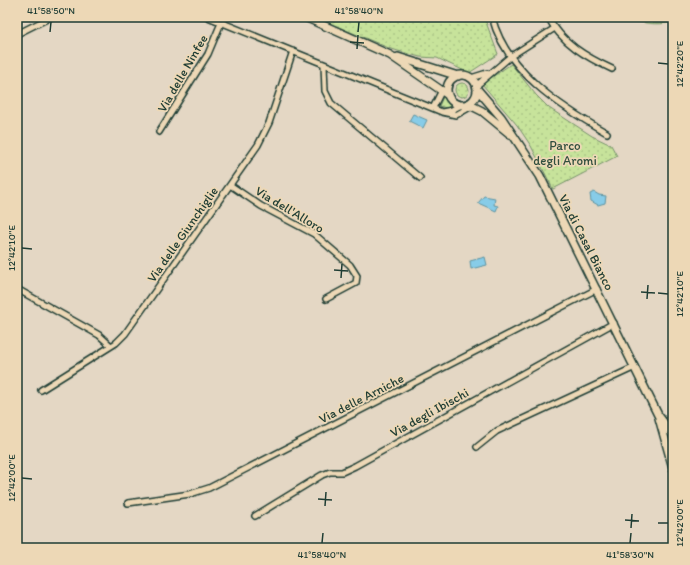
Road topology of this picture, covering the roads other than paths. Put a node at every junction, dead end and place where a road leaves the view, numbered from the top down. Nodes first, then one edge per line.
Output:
1 (51, 17) edge
2 (208, 17) edge
3 (305, 17) edge
4 (492, 17) edge
5 (548, 17) edge
6 (221, 23) junction
7 (555, 28) junction
8 (17, 34) edge
9 (293, 51) junction
10 (390, 55) junction
11 (511, 56) junction
12 (324, 66) junction
13 (612, 69) dead end
14 (490, 72) junction
15 (458, 76) junction
16 (471, 78) junction
17 (476, 87) junction
18 (445, 92) junction
19 (467, 105) junction
20 (433, 108) junction
21 (442, 112) junction
22 (159, 132) dead end
23 (607, 133) dead end
24 (515, 138) junction
25 (420, 178) dead end
26 (230, 185) junction
27 (17, 289) edge
28 (597, 289) junction
29 (326, 299) dead end
30 (614, 323) junction
31 (111, 346) junction
32 (635, 367) junction
33 (41, 390) dead end
34 (658, 416) junction
35 (673, 435) edge
36 (477, 447) dead end
37 (673, 468) edge
38 (128, 503) dead end
39 (255, 516) dead end

1 - 8 street
2 - 6 street
3 - 10 main road
4 - 11 street
5 - 7 street
6 - 9 street
6 - 22 street, Via delle Ninfee
7 - 11 street
7 - 13 street
9 - 12 street
9 - 26 street, Via delle Giunchiglie
10 - 15 main road
10 - 18 main road
11 - 14 street
11 - 23 street
12 - 20 street
12 - 25 street
14 - 16 street
14 - 17 street
15 - 16 main road
15 - 18 main road
16 - 17 main road
17 - 19 main road
17 - 24 main road, Via di Casal Bianco
18 - 19 main road
18 - 20 street
19 - 21 street
19 - 21 street
19 - 24 main road
20 - 21 street
24 - 28 main road, Via di Casal Bianco
26 - 29 street, Via dell'Alloro
26 - 31 street, Via delle Giunchiglie
27 - 31 street
28 - 30 main road, Via di Casal Bianco
28 - 38 street, Via delle Arniche
30 - 32 main road, Via di Casal Bianco
30 - 39 street, Via degli Ibischi
31 - 33 street, Via delle Giunchiglie
32 - 34 main road, Via di Casal Bianco
32 - 36 street
34 - 35 main road, Via di Casal Bianco
34 - 37 main road, Via di Casal Bianco

